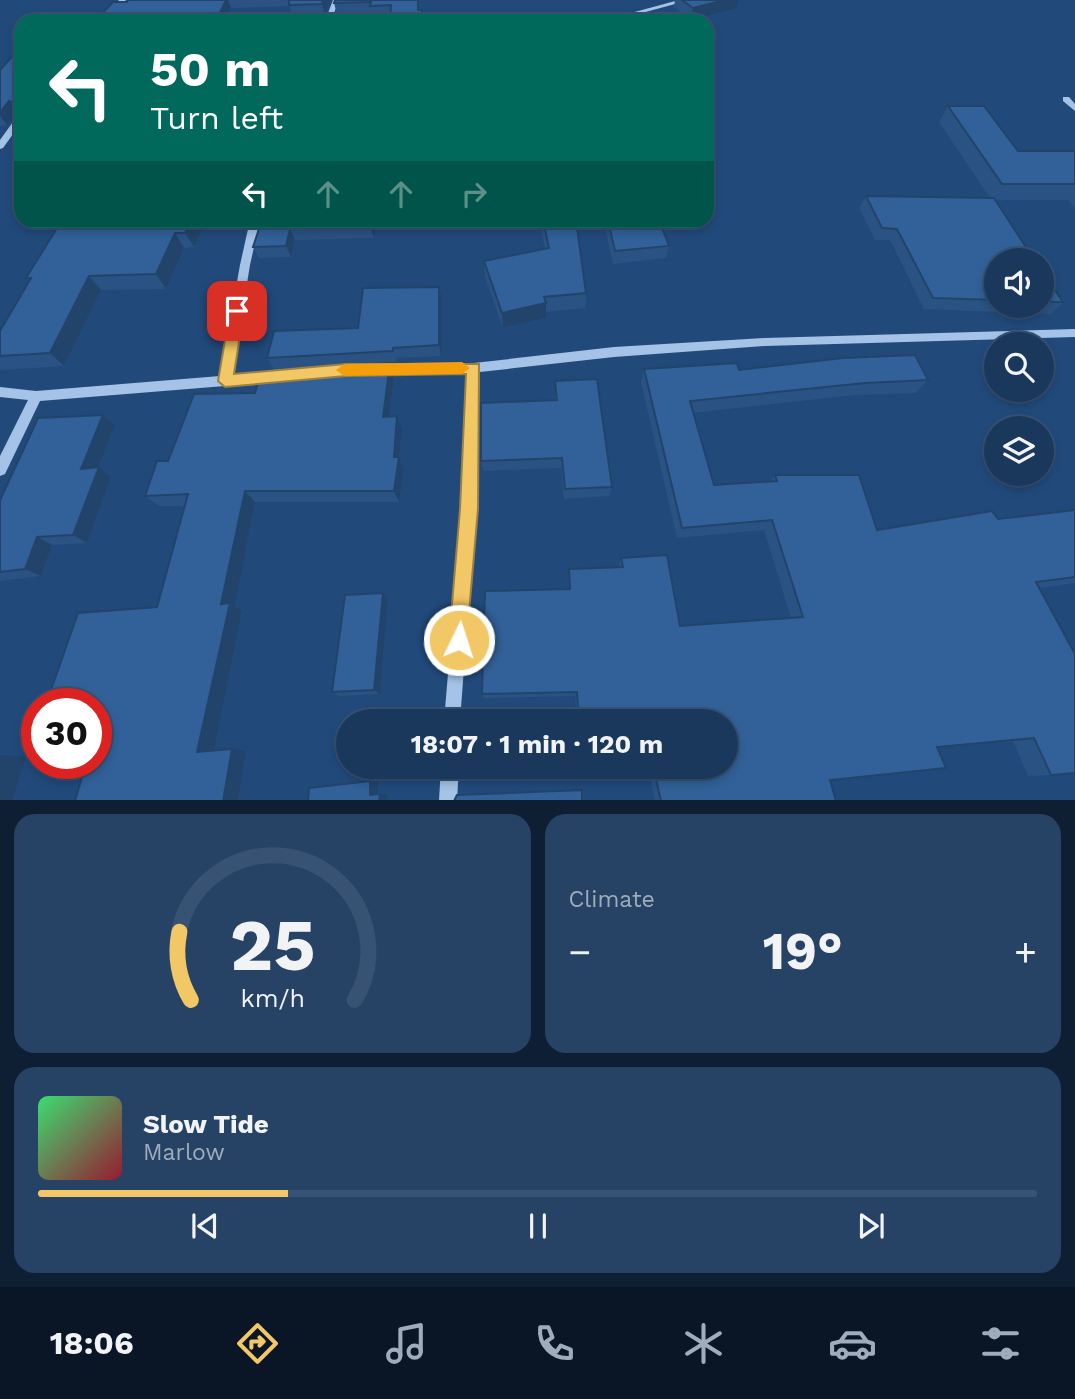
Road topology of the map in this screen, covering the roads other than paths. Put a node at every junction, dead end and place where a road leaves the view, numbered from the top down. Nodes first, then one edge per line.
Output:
1 (123, 0) edge
2 (687, 0) edge
3 (109, 14) edge
4 (632, 14) edge
5 (1066, 99) dead end
6 (1075, 109) edge
7 (14, 127) edge
8 (0, 146) edge
9 (254, 228) edge
10 (1075, 332) edge
11 (474, 368) junction
12 (359, 370) edge
13 (292, 375) edge
14 (225, 381) junction
15 (0, 392) edge
16 (36, 396) junction
17 (0, 470) edge
18 (454, 709) edge
19 (449, 779) edge
20 (448, 800) edge

1 - 3 street
2 - 4 street
5 - 6 street
7 - 8 street
9 - 14 street
10 - 11 street
11 - 12 street
11 - 18 street
13 - 14 street
14 - 16 street
15 - 16 street
16 - 17 street
19 - 20 street

